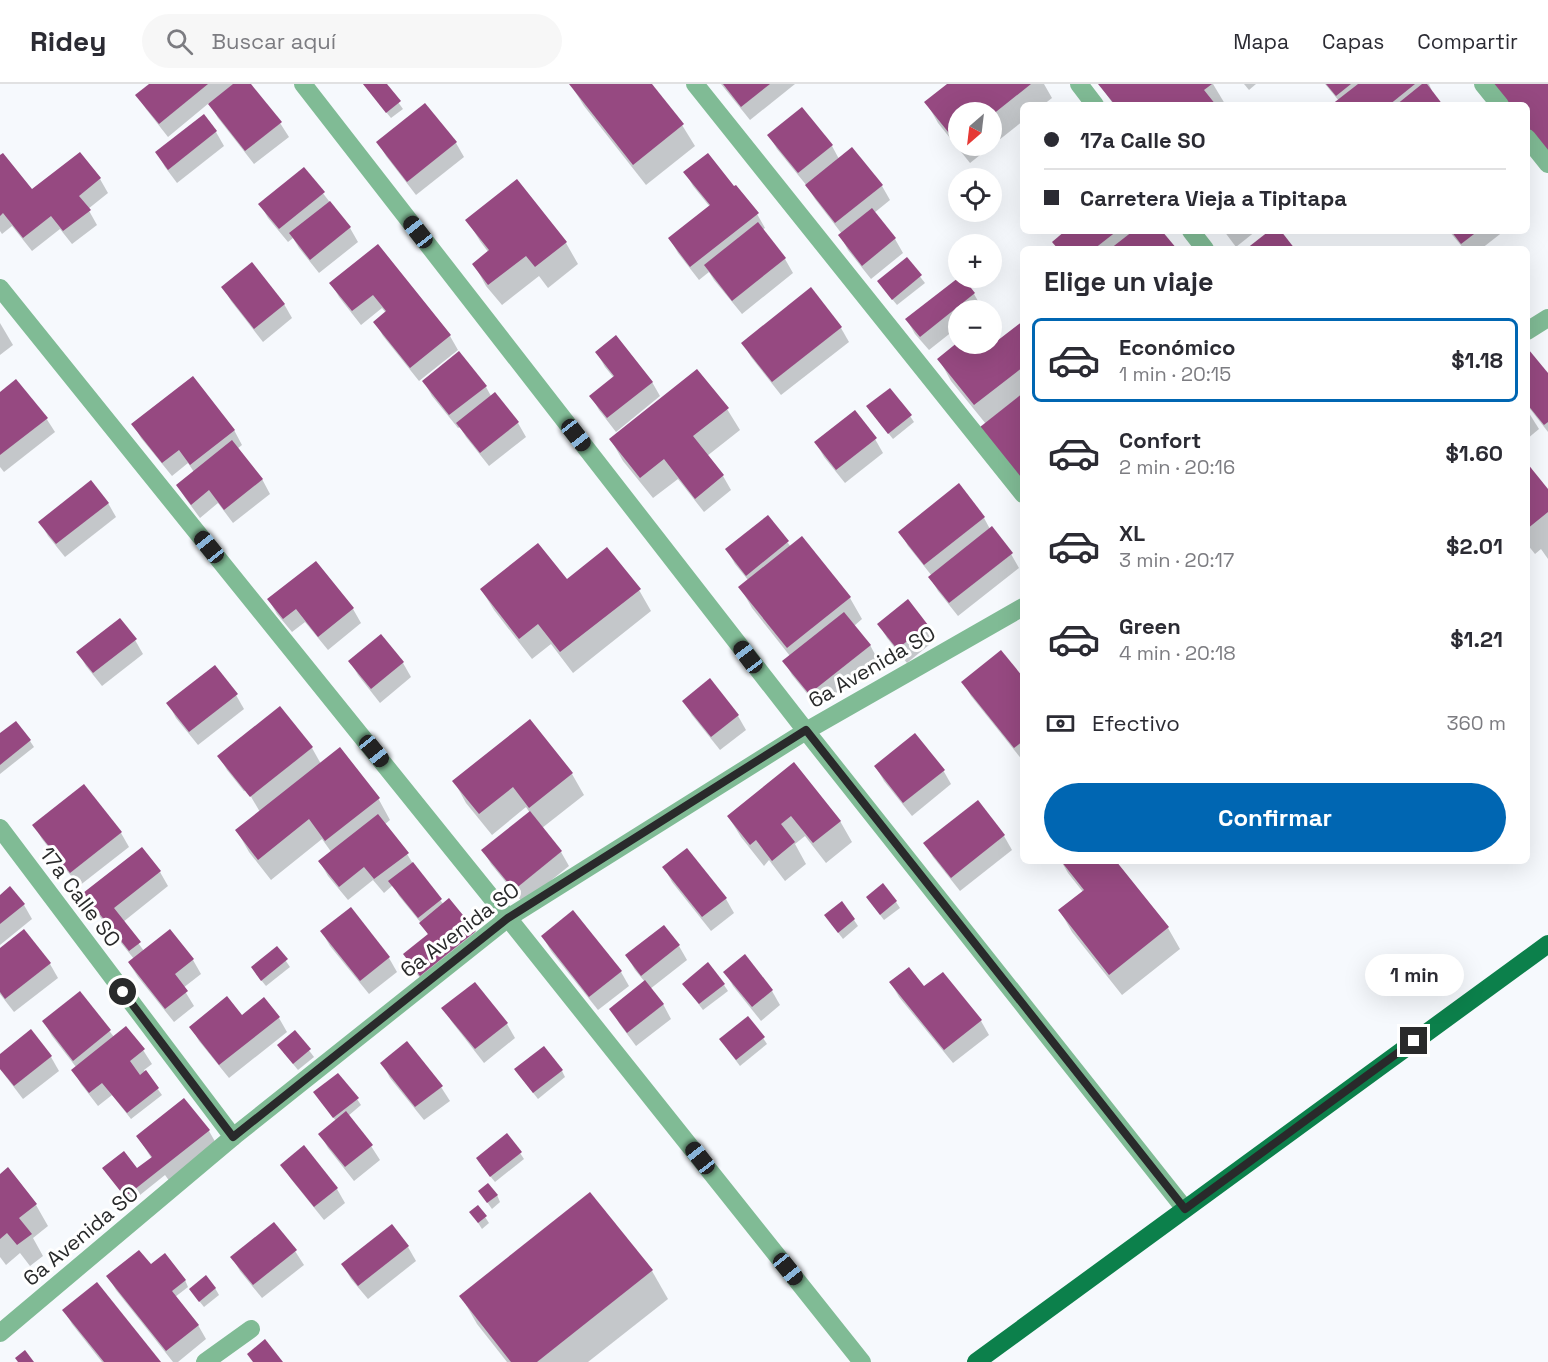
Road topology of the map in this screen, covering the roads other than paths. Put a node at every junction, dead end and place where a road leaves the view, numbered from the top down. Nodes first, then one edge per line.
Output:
1 (303, 84) edge
2 (695, 84) edge
3 (1079, 84) edge
4 (1483, 84) edge
5 (1093, 102) edge
6 (1498, 102) edge
7 (1530, 142) edge
8 (1548, 164) edge
9 (0, 288) edge
10 (1548, 318) edge
11 (1530, 329) edge
12 (1020, 490) edge
13 (1020, 609) edge
14 (806, 730) junction
15 (0, 828) edge
16 (508, 918) junction
17 (1548, 944) edge
18 (233, 1137) junction
19 (1185, 1209) junction
20 (251, 1329) dead end
21 (0, 1333) edge
22 (205, 1362) edge
23 (862, 1362) edge
24 (976, 1362) edge

1 - 14 street
2 - 12 street
3 - 5 street
4 - 6 street
7 - 8 street
9 - 16 street
10 - 11 street
13 - 14 street, 6a Avenida SO
14 - 16 street, 6a Avenida SO
14 - 19 street
15 - 18 street, 17a Calle SO
16 - 18 street, 6a Avenida SO
16 - 23 street
17 - 19 main road
18 - 21 street, 6a Avenida SO
19 - 24 main road
20 - 22 street

